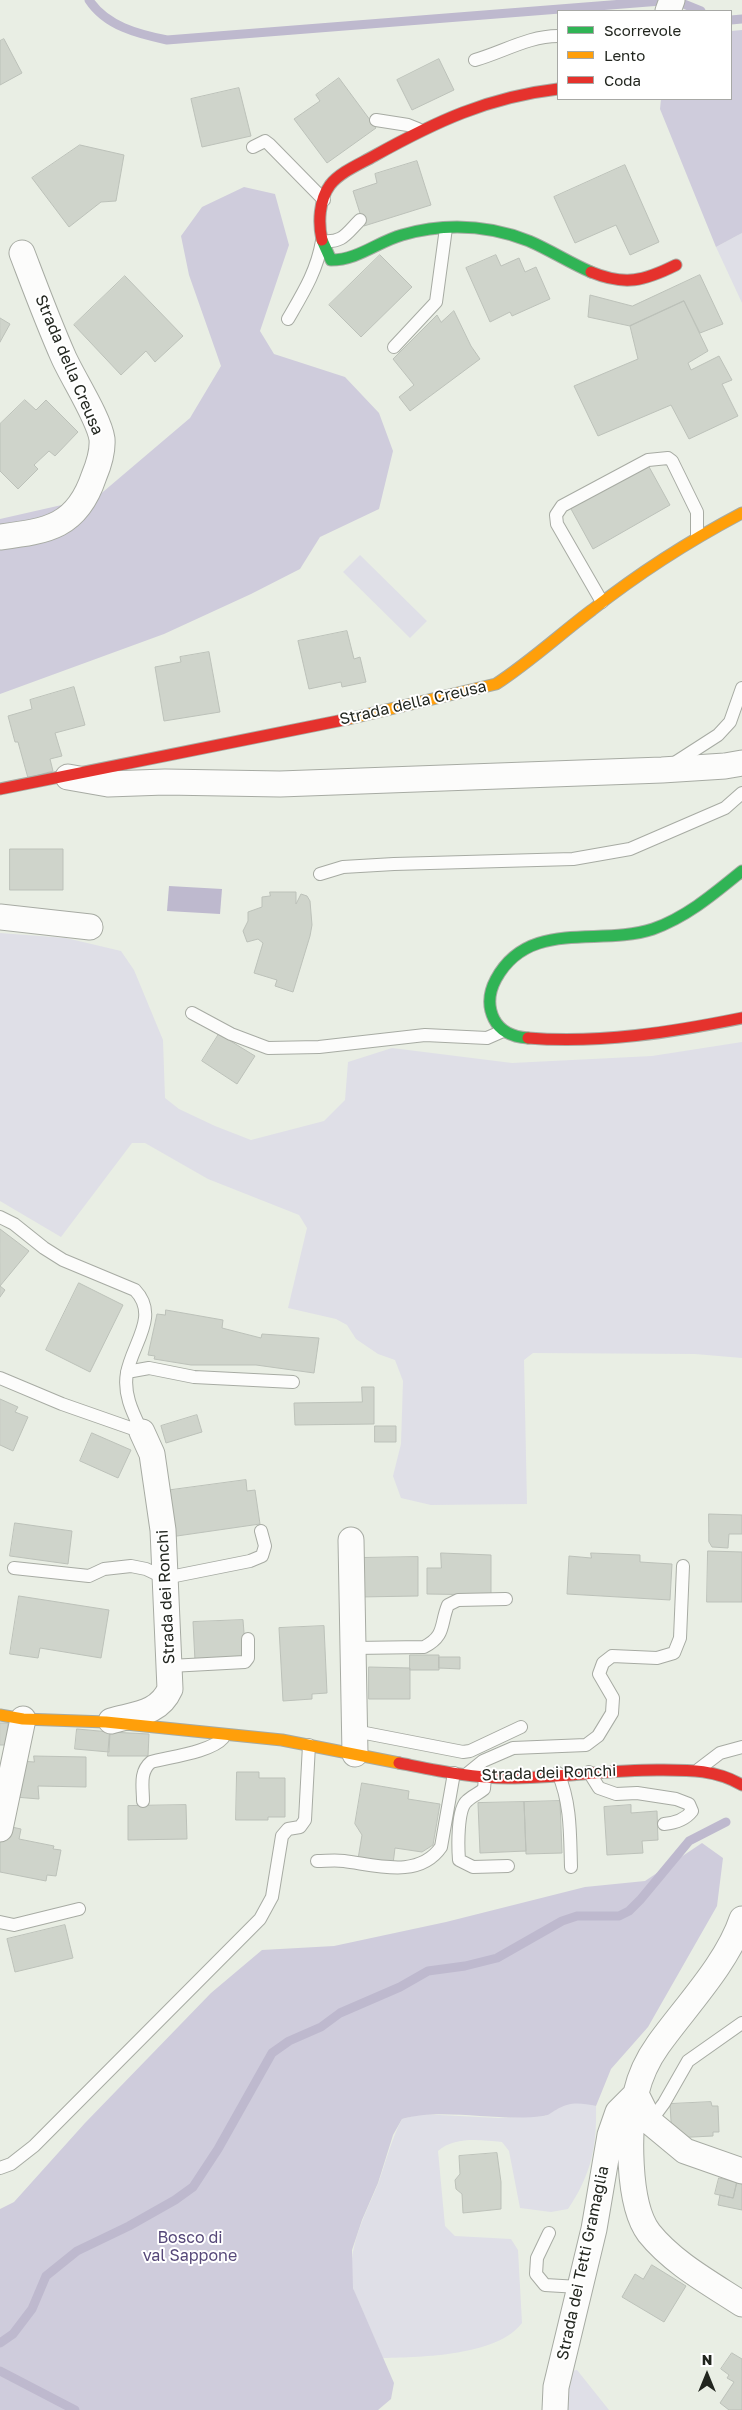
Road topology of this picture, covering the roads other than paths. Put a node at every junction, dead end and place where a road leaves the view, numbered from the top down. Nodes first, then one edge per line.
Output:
1 (557, 36) edge
2 (475, 60) dead end
3 (557, 89) edge
4 (376, 120) dead end
5 (420, 130) junction
6 (253, 147) dead end
7 (324, 200) junction
8 (360, 220) dead end
9 (446, 228) junction
10 (322, 241) junction
11 (22, 253) dead end
12 (676, 265) dead end
13 (288, 319) dead end
14 (394, 347) dead end
15 (742, 513) edge
16 (0, 537) edge
17 (697, 537) junction
18 (602, 602) junction
19 (742, 688) edge
20 (742, 763) edge
21 (662, 770) junction
22 (65, 776) junction
23 (0, 789) edge
24 (742, 793) edge
25 (742, 871) edge
26 (320, 874) dead end
27 (0, 917) edge
28 (90, 927) dead end
29 (192, 1013) dead end
30 (742, 1018) edge
31 (503, 1031) junction
32 (0, 1217) edge
33 (127, 1372) junction
34 (0, 1378) edge
35 (293, 1382) dead end
36 (142, 1432) junction
37 (262, 1531) dead end
38 (351, 1540) dead end
39 (683, 1566) dead end
40 (14, 1568) dead end
41 (165, 1578) junction
42 (506, 1599) dead end
43 (248, 1638) dead end
44 (354, 1648) junction
45 (170, 1666) junction
46 (12, 1717) edge
47 (106, 1722) junction
48 (521, 1727) dead end
49 (226, 1734) junction
50 (355, 1742) junction
51 (309, 1745) junction
52 (742, 1747) edge
53 (697, 1770) junction
54 (589, 1772) junction
55 (558, 1773) junction
56 (460, 1774) junction
57 (485, 1776) junction
58 (742, 1786) edge
59 (143, 1802) dead end
60 (664, 1824) dead end
61 (0, 1829) edge
62 (316, 1861) dead end
63 (508, 1866) dead end
64 (571, 1867) dead end
65 (79, 1909) dead end
66 (742, 1919) edge
67 (0, 1922) edge
68 (742, 2023) edge
69 (636, 2094) junction
70 (650, 2122) junction
71 (0, 2168) edge
72 (742, 2172) edge
73 (549, 2233) dead end
74 (578, 2287) junction
75 (742, 2304) edge
76 (555, 2410) edge

1 - 2 lane
3 - 5 street
4 - 5 lane
5 - 7 street
6 - 7 lane
7 - 10 street
8 - 10 lane
9 - 10 street
9 - 12 street
9 - 14 lane
10 - 13 lane
11 - 16 street, Strada della Creusa
15 - 17 street, Strada della Creusa
17 - 18 street, Strada della Creusa
17 - 18 lane
18 - 22 street, Strada della Creusa
19 - 21 lane
20 - 21 street, Strada della Creusa
21 - 22 street, Strada della Creusa
22 - 23 street, Strada della Creusa
24 - 26 lane
25 - 31 street
27 - 28 street
29 - 31 lane
30 - 31 street
32 - 33 lane
33 - 35 lane
33 - 36 lane
34 - 36 lane
36 - 41 street, Strada dei Ronchi
37 - 41 lane
38 - 44 street
39 - 56 lane
40 - 41 lane
41 - 45 street, Strada dei Ronchi
42 - 44 lane
43 - 45 lane
44 - 50 street
45 - 47 street, Strada dei Ronchi
46 - 47 street, Strada dei Ronchi
46 - 61 street, Strada dei Ronchi
47 - 49 street, Strada dei Ronchi
48 - 50 lane
49 - 51 street, Strada dei Ronchi
49 - 59 lane
50 - 51 street, Strada dei Ronchi
50 - 56 street, Strada dei Ronchi
51 - 71 lane
52 - 53 lane
53 - 54 street, Strada dei Ronchi
53 - 58 street, Strada dei Ronchi
54 - 55 street, Strada dei Ronchi
54 - 60 lane
55 - 57 street, Strada dei Ronchi
55 - 64 lane
56 - 57 street, Strada dei Ronchi
56 - 62 lane
57 - 63 lane
65 - 67 lane
66 - 69 street
68 - 70 lane
69 - 70 street
69 - 74 street, Strada dei Tetti Gramaglia
69 - 75 street
70 - 72 street
73 - 74 lane
74 - 76 street, Strada dei Tetti Gramaglia

